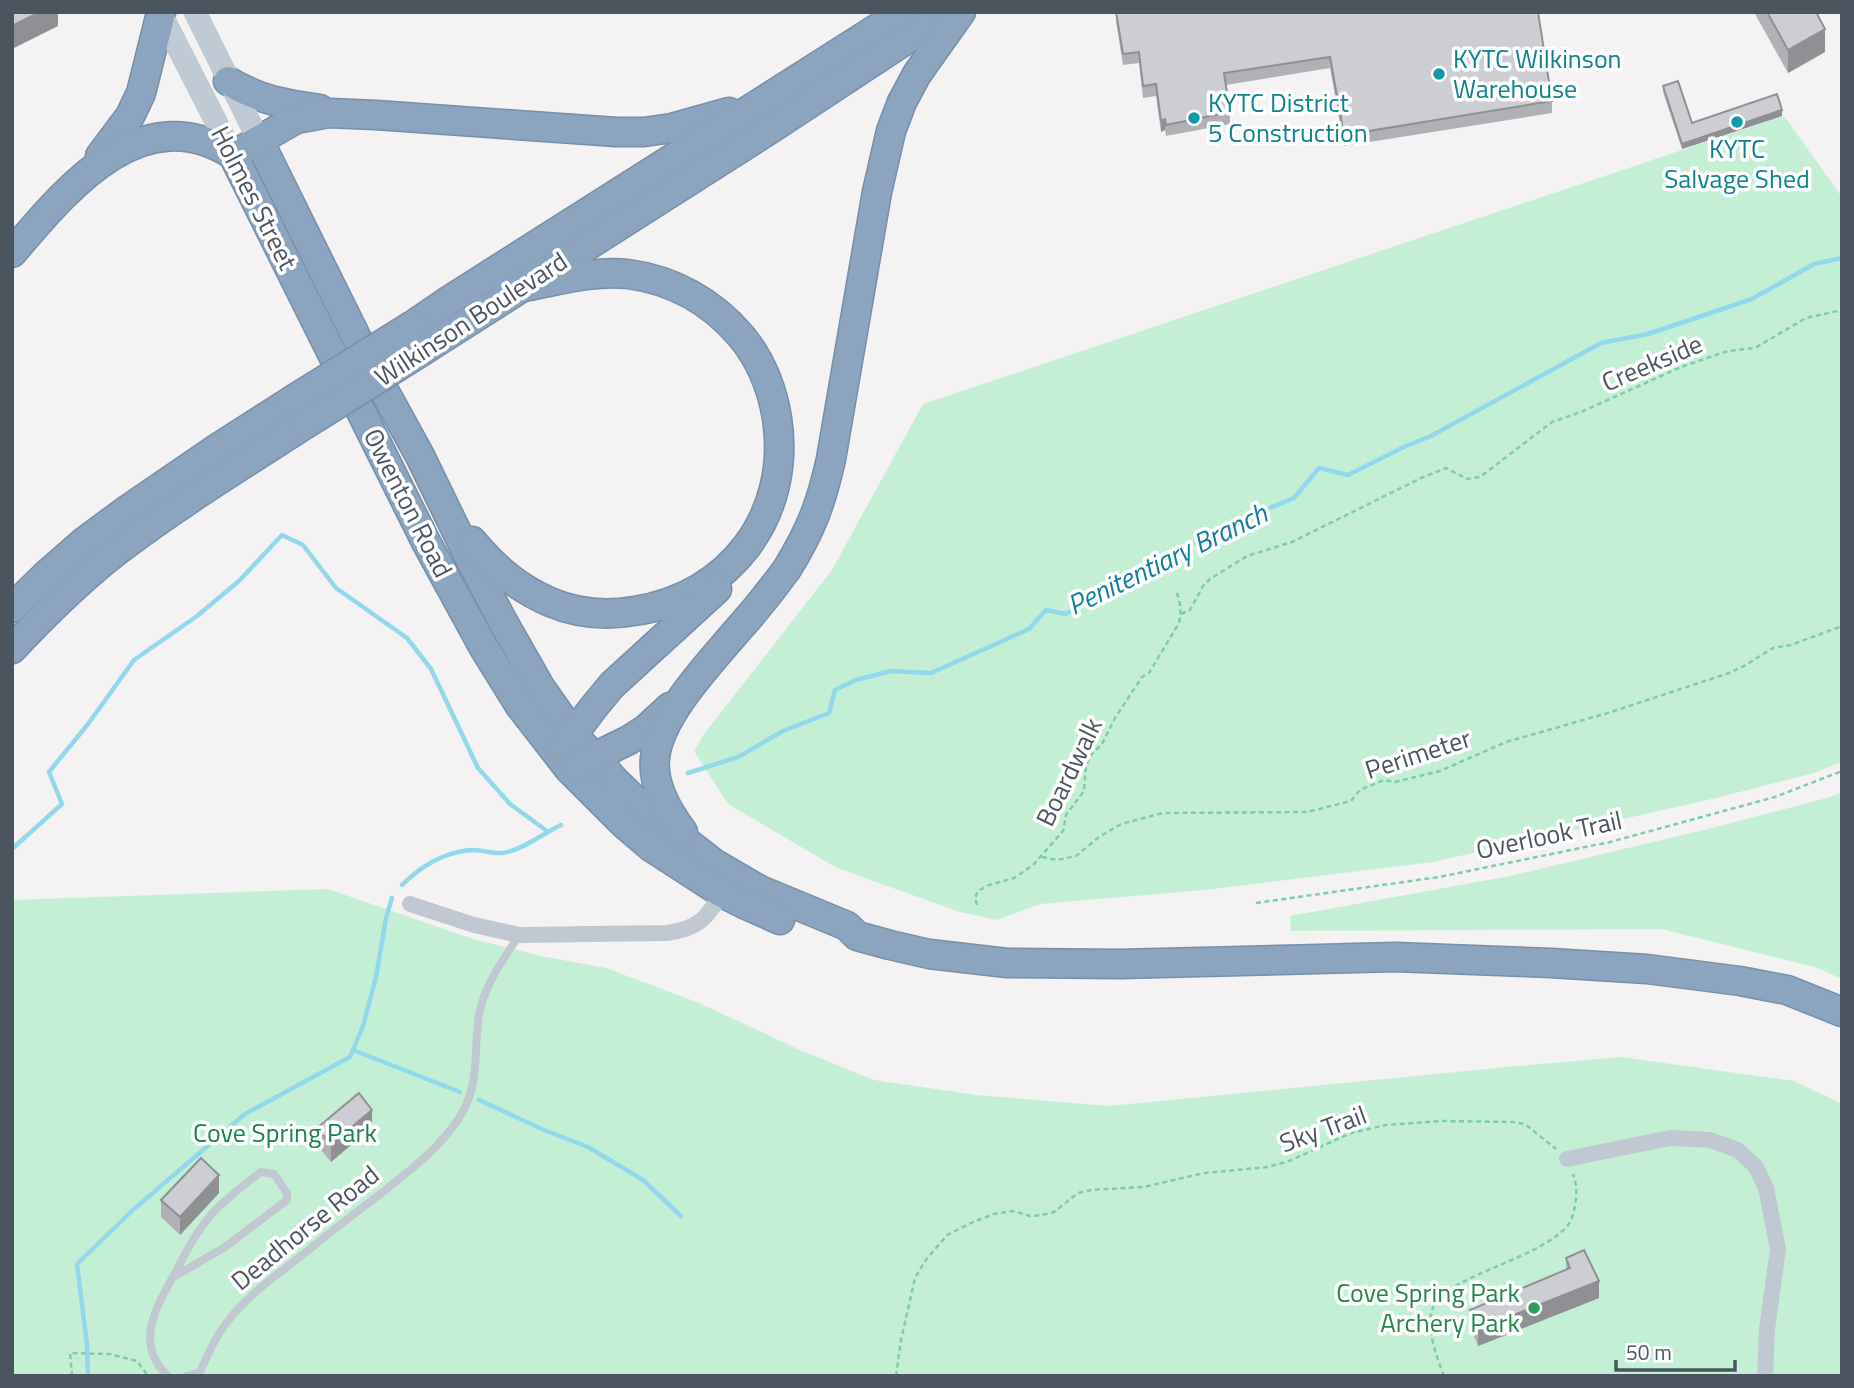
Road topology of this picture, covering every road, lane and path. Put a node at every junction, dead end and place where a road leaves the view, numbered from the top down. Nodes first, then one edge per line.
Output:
1 (195, 12) edge
2 (903, 12) edge
3 (948, 12) edge
4 (961, 12) edge
5 (161, 13) edge
6 (228, 81) junction
7 (758, 104) junction
8 (351, 113) junction
9 (258, 141) junction
10 (233, 155) junction
11 (74, 184) junction
12 (12, 253) edge
13 (523, 286) junction
14 (1842, 310) edge
15 (419, 338) junction
16 (347, 383) joint
17 (298, 413) junction
18 (1480, 477) joint
19 (447, 512) junction
20 (766, 514) junction
21 (1176, 590) dead end
22 (12, 608) edge
23 (1181, 614) junction
24 (1842, 626) edge
25 (12, 649) edge
26 (691, 687) junction
27 (566, 753) junction
28 (594, 757) junction
29 (1842, 771) edge
30 (697, 851) junction
31 (1042, 857) junction
32 (728, 884) junction
33 (1256, 903) dead end
34 (410, 904) dead end
35 (977, 905) dead end
36 (519, 935) junction
37 (1842, 1012) edge
38 (1567, 1159) junction
39 (172, 1278) junction
40 (200, 1374) edge
41 (72, 1376) edge
42 (148, 1376) edge
43 (168, 1376) edge
44 (187, 1376) edge
45 (896, 1376) edge
46 (1444, 1376) edge
47 (1765, 1376) edge

1 - 6 main road, Holmes Street
2 - 7 highway, Wilkinson Boulevard
3 - 13 highway, Wilkinson Boulevard
4 - 26 highway
5 - 10 main road, Holmes Street
5 - 11 highway
6 - 8 highway
6 - 9 main road, Holmes Street
7 - 8 highway
7 - 15 highway, Wilkinson Boulevard
8 - 9 highway
9 - 10 highway
9 - 19 highway, Holmes Street
10 - 11 highway
10 - 16 highway, Holmes Street
11 - 12 highway
13 - 15 highway, Wilkinson Boulevard
13 - 20 highway
14 - 18 path, Creekside
15 - 17 highway, Wilkinson Boulevard, bridge
16 - 27 highway, Owenton Road
17 - 22 highway, Wilkinson Boulevard
17 - 25 highway, Wilkinson Boulevard
18 - 23 path, Boardwalk
19 - 20 highway
19 - 27 highway
20 - 27 highway
21 - 23 path
23 - 31 path, Boardwalk
24 - 31 path, Perimeter
26 - 28 highway
26 - 30 highway
27 - 28 highway
27 - 32 highway
28 - 30 highway
29 - 33 path, Overlook Trail
30 - 32 highway
31 - 35 path, Boardwalk
32 - 36 street
32 - 37 highway
34 - 36 street
36 - 40 lane, Deadhorse Road
38 - 45 path, Sky Trail
38 - 46 path
38 - 47 street
39 - 39 lane
39 - 43 lane
40 - 44 lane, Deadhorse Road
41 - 42 path

